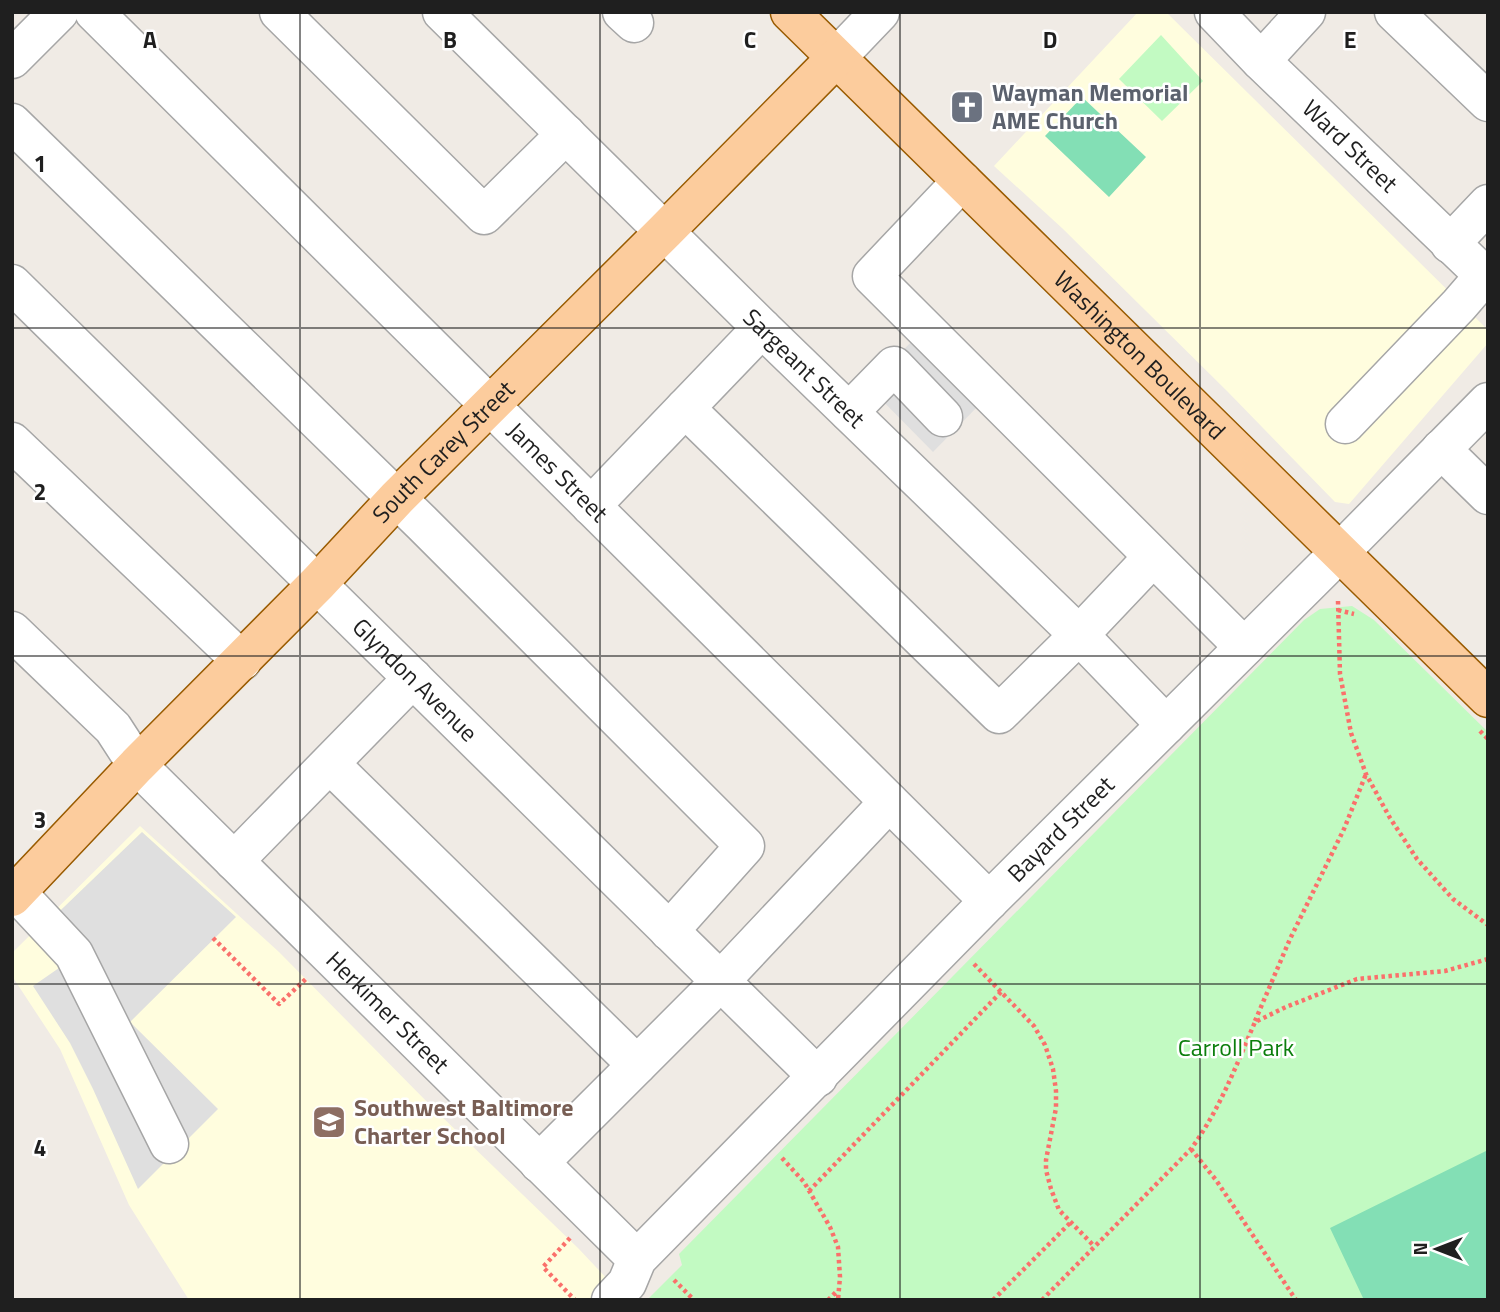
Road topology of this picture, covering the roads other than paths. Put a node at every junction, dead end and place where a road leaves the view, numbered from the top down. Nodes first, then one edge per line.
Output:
1 (59, 12) edge
2 (94, 12) edge
3 (279, 12) edge
4 (442, 12) edge
5 (790, 12) edge
6 (880, 12) edge
7 (1306, 12) edge
8 (1394, 12) edge
9 (1216, 13) edge
10 (836, 58) junction
11 (12, 59) edge
12 (1261, 61) junction
13 (1488, 103) edge
14 (12, 123) edge
15 (566, 134) junction
16 (962, 181) junction
17 (1488, 204) edge
18 (666, 231) junction
19 (1450, 244) junction
20 (1486, 278) edge
21 (12, 284) edge
22 (762, 328) junction
23 (1488, 402) edge
24 (489, 405) junction
25 (685, 408) junction
26 (849, 412) junction
27 (943, 417) dead end
28 (1345, 425) dead end
29 (12, 442) edge
30 (1441, 449) junction
31 (1488, 495) edge
32 (397, 498) junction
33 (591, 506) junction
34 (1340, 552) junction
35 (1153, 557) junction
36 (318, 583) junction
37 (12, 631) edge
38 (1079, 635) junction
39 (1244, 647) junction
40 (242, 661) junction
41 (414, 678) junction
42 (1488, 698) edge
43 (1166, 725) junction
44 (330, 764) junction
45 (136, 765) junction
46 (889, 802) junction
47 (234, 861) junction
48 (15, 895) edge
49 (989, 901) junction
50 (669, 931) junction
51 (720, 981) junction
52 (637, 1065) junction
53 (818, 1077) junction
54 (169, 1144) dead end
55 (540, 1163) junction
56 (637, 1259) junction
57 (611, 1300) edge

1 - 11 street
2 - 24 street, James Street
3 - 15 street
4 - 15 street, Sargeant Street
5 - 10 main road, Washington Boulevard
6 - 10 street, South Carey Street
7 - 12 street
8 - 13 street
9 - 12 street, Ward Street
10 - 16 main road, Washington Boulevard
10 - 18 main road, South Carey Street
12 - 19 street, Ward Street
14 - 32 street
15 - 18 street, Sargeant Street
16 - 34 main road, Washington Boulevard
16 - 35 street
17 - 19 street
18 - 22 street, Sargeant Street
18 - 24 main road, South Carey Street
19 - 20 street, Ward Street
20 - 28 street
21 - 36 street, Glyndon Avenue
22 - 25 street
22 - 26 street, Sargeant Street
23 - 30 street, Bayard Street
24 - 32 main road, South Carey Street
24 - 33 street, James Street
25 - 33 street
25 - 38 street
26 - 27 street
26 - 38 street, Sargeant Street
29 - 40 street
30 - 31 street
30 - 34 street, Bayard Street
32 - 36 main road, South Carey Street
32 - 50 street
33 - 46 street, James Street
34 - 39 street, Bayard Street
34 - 42 main road, Washington Boulevard
35 - 38 street
35 - 39 street
36 - 40 main road, South Carey Street
36 - 41 street, Glyndon Avenue
37 - 45 street, Herkimer Street
38 - 43 street, Sargeant Street
39 - 43 street, Bayard Street
40 - 45 main road, South Carey Street
41 - 44 street
41 - 50 street, Glyndon Avenue
43 - 49 street, Bayard Street
44 - 47 street
44 - 52 street
45 - 47 street, Herkimer Street
45 - 48 main road, South Carey Street
46 - 49 street, James Street
46 - 51 street
47 - 55 street, Herkimer Street
48 - 54 street
49 - 53 street, Bayard Street
50 - 51 street, Glyndon Avenue
51 - 52 street
51 - 53 street, Glyndon Avenue
52 - 55 street
53 - 56 street, Bayard Street
55 - 56 street, Herkimer Street
56 - 57 street, Bayard Street

